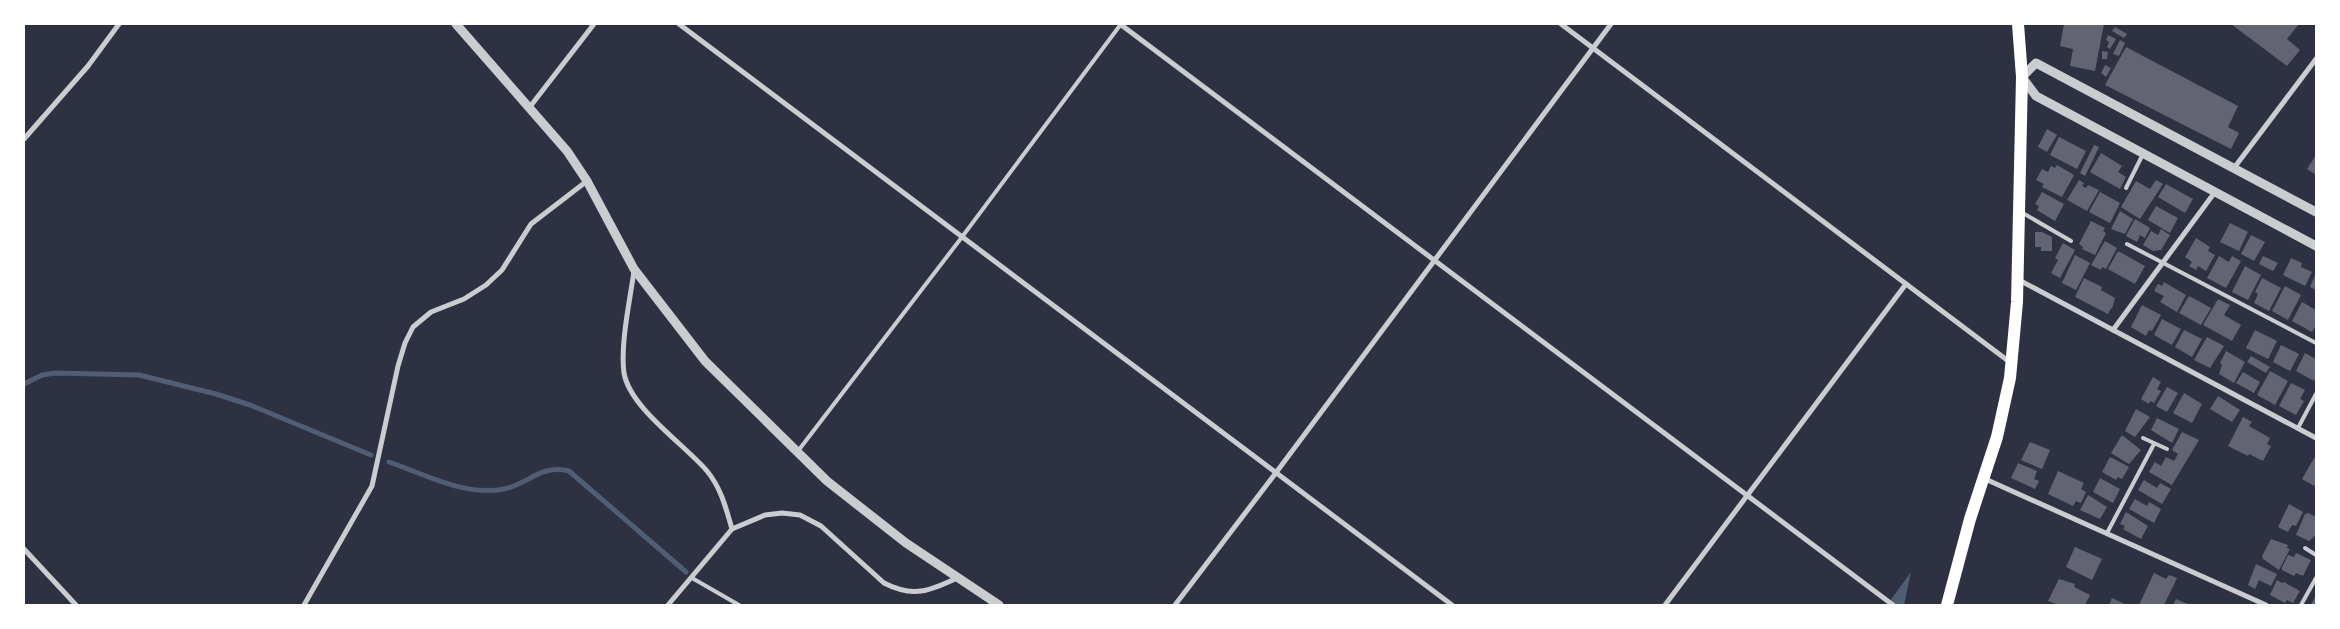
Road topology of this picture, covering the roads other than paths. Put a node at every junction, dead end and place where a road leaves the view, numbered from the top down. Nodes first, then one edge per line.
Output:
1 (119, 24) edge
2 (456, 24) edge
3 (594, 24) edge
4 (679, 24) edge
5 (1121, 24) edge
6 (1561, 24) edge
7 (1611, 24) edge
8 (2018, 24) edge
9 (1593, 48) junction
10 (2316, 59) edge
11 (2022, 77) junction
12 (529, 108) junction
13 (24, 138) edge
14 (2144, 154) junction
15 (2234, 168) junction
16 (587, 182) junction
17 (2126, 188) dead end
18 (2215, 192) junction
19 (2017, 210) junction
20 (2316, 212) edge
21 (962, 237) junction
22 (2071, 241) dead end
23 (2127, 244) dead end
24 (2316, 246) edge
25 (1434, 260) junction
26 (2164, 262) junction
27 (634, 269) junction
28 (2016, 279) junction
29 (1906, 284) junction
30 (2112, 330) junction
31 (2316, 343) edge
32 (2011, 363) junction
33 (2316, 394) edge
34 (2298, 428) junction
35 (2143, 438) dead end
36 (2316, 438) edge
37 (2154, 444) junction
38 (2167, 449) dead end
39 (797, 453) junction
40 (1276, 474) junction
41 (1983, 478) junction
42 (1748, 496) junction
43 (732, 529) junction
44 (2107, 534) junction
45 (2305, 548) dead end
46 (24, 549) edge
47 (2316, 555) edge
48 (692, 578) junction
49 (957, 578) junction
50 (2316, 578) edge
51 (76, 605) edge
52 (304, 605) edge
53 (668, 605) edge
54 (739, 605) edge
55 (999, 605) edge
56 (1174, 605) edge
57 (1452, 605) edge
58 (1666, 605) edge
59 (1893, 605) edge
60 (1947, 605) edge
61 (2266, 605) edge
62 (2301, 605) edge

1 - 13 street
2 - 12 street
3 - 12 street
4 - 21 street
5 - 21 lane
5 - 25 street
6 - 9 street
7 - 9 street
8 - 11 main road
9 - 25 street
9 - 29 street
10 - 15 street
11 - 14 street
11 - 15 street
11 - 19 main road
12 - 16 street
14 - 17 lane
14 - 18 street
15 - 20 street
16 - 27 street
16 - 52 street
18 - 24 street
18 - 26 street
19 - 22 lane
19 - 28 main road
21 - 39 lane
21 - 40 street
23 - 26 lane
25 - 40 street
25 - 42 street
26 - 30 street
26 - 31 lane
27 - 39 street
27 - 43 street
28 - 30 street
28 - 32 main road
29 - 32 street
29 - 42 street
30 - 34 street
32 - 41 main road
33 - 34 lane
34 - 36 street
35 - 37 lane
37 - 38 lane
37 - 44 lane
39 - 49 street
40 - 56 street
40 - 57 street
41 - 44 street
41 - 60 main road
42 - 58 street
42 - 59 street
43 - 48 street
43 - 49 street
44 - 61 street
45 - 47 lane
46 - 51 street
48 - 53 street
48 - 54 lane
49 - 55 street
50 - 62 lane

